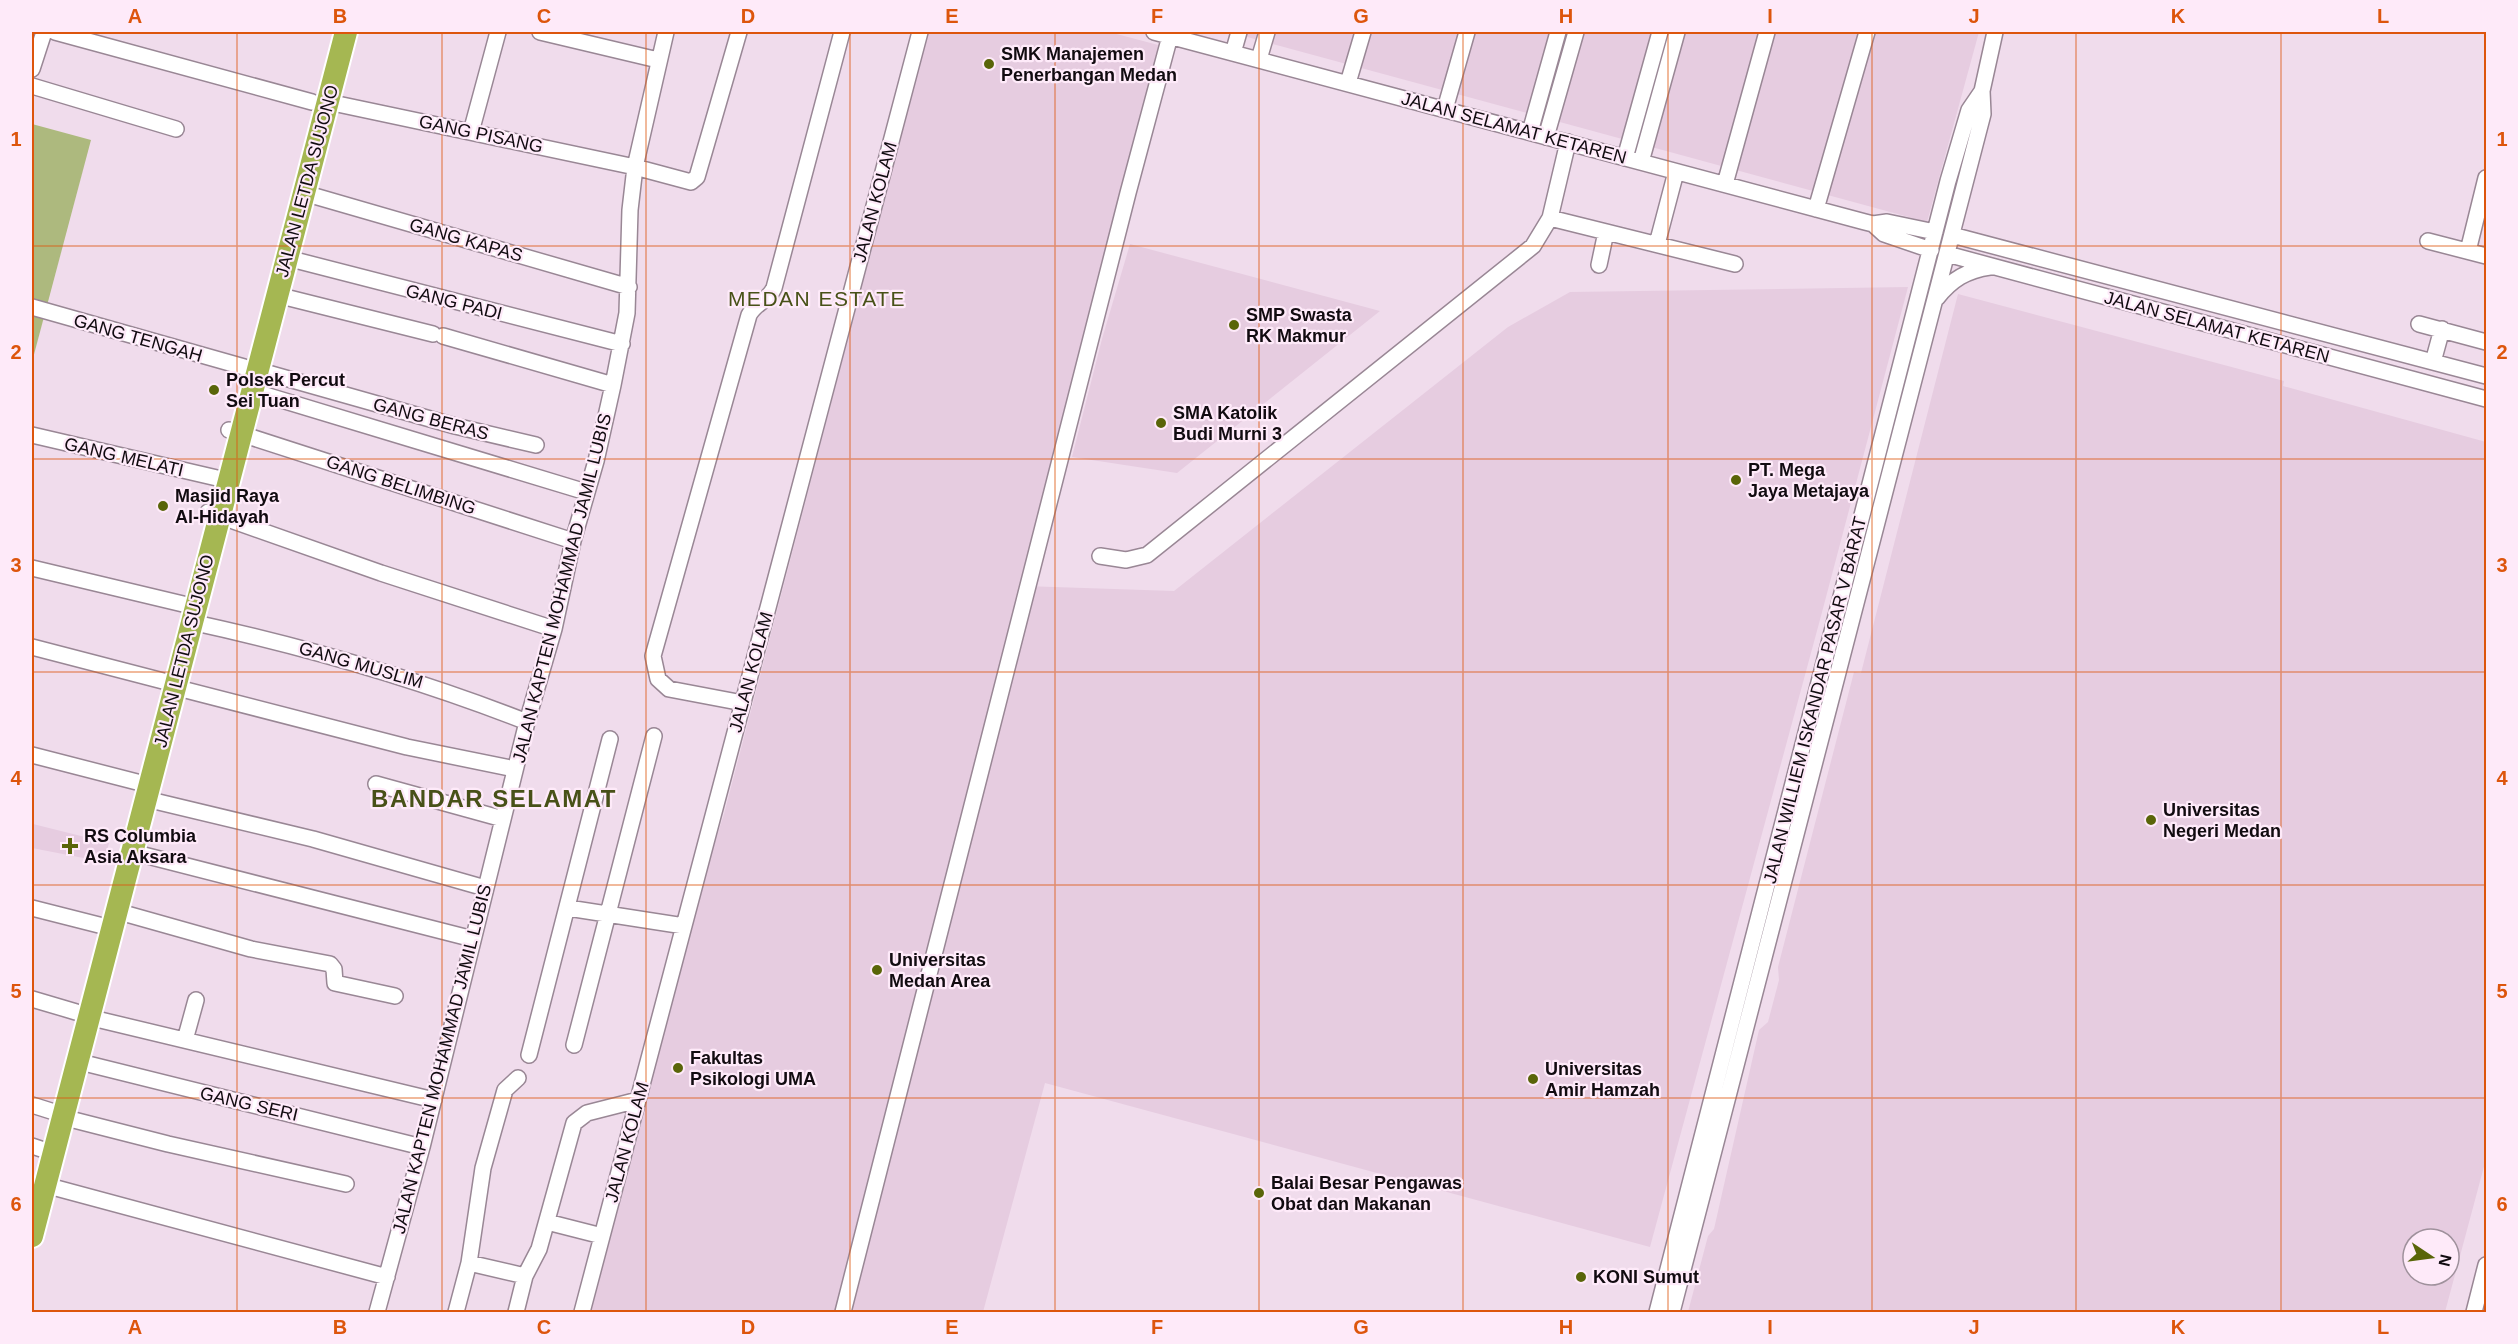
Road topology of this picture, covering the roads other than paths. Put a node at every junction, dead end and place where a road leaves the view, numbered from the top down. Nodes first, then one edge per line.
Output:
1 (44, 32) edge
2 (55, 32) edge
3 (331, 32) edge
4 (346, 32) edge
5 (498, 32) edge
6 (540, 32) edge
7 (666, 32) edge
8 (739, 32) edge
9 (842, 32) edge
10 (920, 32) edge
11 (1154, 32) edge
12 (1239, 32) edge
13 (1267, 32) edge
14 (1363, 32) edge
15 (1467, 32) edge
16 (1558, 32) edge
17 (1576, 32) edge
18 (1660, 32) edge
19 (1677, 32) edge
20 (1767, 32) edge
21 (1867, 32) edge
22 (1995, 32) edge
23 (1170, 36) junction
24 (107, 38) edge
25 (1233, 52) junction
26 (658, 60) junction
27 (1259, 60) junction
28 (1548, 66) junction
29 (32, 69) edge
30 (1565, 71) junction
31 (1348, 83) junction
32 (32, 86) edge
33 (1982, 91) junction
34 (320, 102) junction
35 (1445, 109) junction
36 (176, 129) dead end
37 (471, 132) junction
38 (1530, 132) junction
39 (1546, 137) junction
40 (1568, 142) junction
41 (1625, 158) junction
42 (1641, 162) junction
43 (635, 167) junction
44 (1676, 171) junction
45 (2487, 178) edge
46 (1725, 184) junction
47 (304, 193) junction
48 (1816, 209) junction
49 (1551, 218) junction
50 (1873, 224) junction
51 (1606, 232) junction
52 (1935, 232) junction
53 (1952, 235) junction
54 (2428, 241) dead end
55 (1657, 244) junction
56 (1931, 250) junction
57 (2468, 251) junction
58 (1947, 254) junction
59 (2487, 256) edge
60 (287, 258) junction
61 (1736, 264) dead end
62 (1599, 265) dead end
63 (1993, 267) junction
64 (629, 286) junction
65 (2153, 288) junction
66 (278, 295) junction
67 (1935, 301) junction
68 (32, 307) edge
69 (2148, 308) junction
70 (2419, 324) dead end
71 (2442, 329) junction
72 (2487, 342) edge
73 (622, 344) junction
74 (2433, 362) junction
75 (251, 376) junction
76 (2487, 376) edge
77 (613, 386) junction
78 (2487, 399) edge
79 (235, 432) junction
80 (32, 435) edge
81 (536, 445) dead end
82 (217, 478) junction
83 (586, 492) junction
84 (213, 513) junction
85 (1858, 533) junction
86 (1874, 537) junction
87 (573, 541) junction
88 (1100, 556) dead end
89 (32, 568) edge
90 (187, 613) junction
91 (554, 629) junction
92 (32, 647) edge
93 (169, 684) junction
94 (743, 703) junction
95 (527, 722) junction
96 (654, 735) dead end
97 (610, 739) dead end
98 (32, 755) edge
99 (515, 769) junction
100 (376, 784) dead end
101 (141, 790) junction
102 (1788, 804) junction
103 (1803, 808) junction
104 (502, 819) junction
105 (132, 852) junction
106 (485, 888) junction
107 (32, 908) edge
108 (568, 908) junction
109 (1769, 908) junction
110 (607, 916) junction
111 (108, 918) junction
112 (684, 926) junction
113 (472, 939) junction
114 (395, 996) dead end
115 (32, 999) edge
116 (196, 1000) dead end
117 (82, 1014) junction
118 (185, 1040) junction
119 (574, 1045) dead end
120 (529, 1055) dead end
121 (76, 1061) junction
122 (518, 1078) dead end
123 (434, 1100) junction
124 (638, 1100) junction
125 (48, 1111) edge
126 (36, 1147) edge
127 (422, 1147) junction
128 (346, 1184) dead end
129 (38, 1185) edge
130 (547, 1222) junction
131 (32, 1236) edge
132 (602, 1236) junction
133 (469, 1263) junction
134 (2487, 1264) edge
135 (525, 1276) junction
136 (387, 1277) junction
137 (377, 1312) edge
138 (456, 1312) edge
139 (516, 1312) edge
140 (582, 1312) edge
141 (843, 1312) edge
142 (1657, 1312) edge
143 (1672, 1312) edge
144 (2474, 1312) edge

1 - 29 street
2 - 24 street, GANG PISANG
3 - 34 highway, JALAN LETDA SUJONO
4 - 34 highway, JALAN LETDA SUJONO
5 - 37 street
6 - 26 street
7 - 26 street, JALAN KAPTEN MOHAMMAD JAMIL LUBIS
8 - 43 street, GANG PISANG
9 - 94 street
10 - 94 street, JALAN KOLAM
11 - 23 street, JALAN SELAMAT KETAREN
12 - 25 street
13 - 27 street
14 - 31 street
15 - 35 street
16 - 28 street
17 - 30 street
18 - 41 street
19 - 42 street
20 - 46 street
21 - 48 street
22 - 33 street, JALAN WILLIEM ISKANDAR PASAR V BARAT
23 - 25 street, JALAN SELAMAT KETAREN
23 - 141 street
24 - 34 street, GANG PISANG
25 - 27 street, JALAN SELAMAT KETAREN
26 - 43 street, JALAN KAPTEN MOHAMMAD JAMIL LUBIS
27 - 31 street, JALAN SELAMAT KETAREN
28 - 30 street
28 - 38 street
30 - 39 street
31 - 35 street, JALAN SELAMAT KETAREN
32 - 36 street
33 - 52 street, JALAN WILLIEM ISKANDAR PASAR V BARAT
33 - 53 street, JALAN WILLIEM ISKANDAR PASAR V BARAT
34 - 37 street, GANG PISANG
34 - 47 highway, JALAN LETDA SUJONO
34 - 75 highway, JALAN LETDA SUJONO
35 - 38 street, JALAN SELAMAT KETAREN
37 - 43 street, GANG PISANG
38 - 39 street, JALAN SELAMAT KETAREN
39 - 40 street, JALAN SELAMAT KETAREN
40 - 41 street, JALAN SELAMAT KETAREN
40 - 49 street
41 - 42 street, JALAN SELAMAT KETAREN
42 - 44 street, JALAN SELAMAT KETAREN
43 - 64 street, JALAN KAPTEN MOHAMMAD JAMIL LUBIS
44 - 46 street, JALAN SELAMAT KETAREN
44 - 55 street
45 - 57 street
46 - 48 street, JALAN SELAMAT KETAREN
47 - 60 highway, JALAN LETDA SUJONO
47 - 64 street, GANG KAPAS
48 - 50 street, JALAN SELAMAT KETAREN
49 - 51 street
49 - 88 street
50 - 52 street, JALAN SELAMAT KETAREN
50 - 56 street, JALAN SELAMAT KETAREN
51 - 55 street
51 - 62 street
52 - 56 street, JALAN WILLIEM ISKANDAR PASAR V BARAT
53 - 58 street, JALAN WILLIEM ISKANDAR PASAR V BARAT
53 - 65 street, JALAN SELAMAT KETAREN
54 - 57 street
55 - 61 street
56 - 85 street, JALAN WILLIEM ISKANDAR PASAR V BARAT
57 - 59 street
58 - 63 street, JALAN SELAMAT KETAREN
58 - 67 street, JALAN WILLIEM ISKANDAR PASAR V BARAT
60 - 66 highway, JALAN LETDA SUJONO
60 - 73 street, GANG PADI
63 - 67 street
63 - 69 street, JALAN SELAMAT KETAREN
64 - 73 street, JALAN KAPTEN MOHAMMAD JAMIL LUBIS
65 - 69 street
65 - 74 street, JALAN SELAMAT KETAREN
66 - 75 highway, JALAN LETDA SUJONO
66 - 77 street
67 - 86 street, JALAN WILLIEM ISKANDAR PASAR V BARAT
68 - 75 street, GANG TENGAH
69 - 78 street, JALAN SELAMAT KETAREN
70 - 71 street
71 - 72 street
71 - 74 street
73 - 77 street, JALAN KAPTEN MOHAMMAD JAMIL LUBIS
74 - 76 street, JALAN SELAMAT KETAREN
75 - 79 highway, JALAN LETDA SUJONO
75 - 81 street, GANG BERAS
75 - 83 street
77 - 83 street, JALAN KAPTEN MOHAMMAD JAMIL LUBIS
79 - 82 highway, JALAN LETDA SUJONO
79 - 84 highway, JALAN LETDA SUJONO
79 - 87 street, GANG BELIMBING
80 - 82 street, GANG MELATI
82 - 84 highway, JALAN LETDA SUJONO
83 - 87 street, JALAN KAPTEN MOHAMMAD JAMIL LUBIS
84 - 90 highway, JALAN LETDA SUJONO
84 - 91 street
85 - 86 street
85 - 102 street, JALAN WILLIEM ISKANDAR PASAR V BARAT
86 - 103 street, JALAN WILLIEM ISKANDAR PASAR V BARAT
87 - 91 street, JALAN KAPTEN MOHAMMAD JAMIL LUBIS
89 - 90 street, GANG MUSLIM
90 - 93 highway, JALAN LETDA SUJONO
90 - 95 street, GANG MUSLIM
91 - 95 street, JALAN KAPTEN MOHAMMAD JAMIL LUBIS
92 - 93 street
93 - 99 street
93 - 101 highway, JALAN LETDA SUJONO
94 - 112 street, JALAN KOLAM
95 - 99 street, JALAN KAPTEN MOHAMMAD JAMIL LUBIS
96 - 110 street
97 - 108 street
98 - 101 street
99 - 104 street, JALAN KAPTEN MOHAMMAD JAMIL LUBIS
100 - 104 street
101 - 105 highway, JALAN LETDA SUJONO
101 - 106 street
101 - 111 highway, JALAN LETDA SUJONO
102 - 103 street
102 - 109 street, JALAN WILLIEM ISKANDAR PASAR V BARAT
103 - 109 street, JALAN WILLIEM ISKANDAR PASAR V BARAT
104 - 106 street, JALAN KAPTEN MOHAMMAD JAMIL LUBIS
105 - 111 highway, JALAN LETDA SUJONO
105 - 113 street
106 - 113 street, JALAN KAPTEN MOHAMMAD JAMIL LUBIS
107 - 111 street
108 - 110 street
108 - 120 street
109 - 142 street, JALAN WILLIEM ISKANDAR PASAR V BARAT
109 - 143 street, JALAN WILLIEM ISKANDAR PASAR V BARAT
110 - 112 street
110 - 119 street
111 - 114 street
111 - 117 highway, JALAN LETDA SUJONO
112 - 124 street, JALAN KOLAM
113 - 123 street, JALAN KAPTEN MOHAMMAD JAMIL LUBIS
115 - 117 street
116 - 118 street
117 - 118 street
117 - 121 highway, JALAN LETDA SUJONO
117 - 125 highway, JALAN LETDA SUJONO
118 - 123 street
121 - 125 highway, JALAN LETDA SUJONO
121 - 127 street, GANG SERI
122 - 133 street
123 - 127 street, JALAN KAPTEN MOHAMMAD JAMIL LUBIS
124 - 130 street
124 - 132 street, JALAN KOLAM
125 - 126 highway, JALAN LETDA SUJONO
125 - 128 street
125 - 129 highway, JALAN LETDA SUJONO
126 - 129 highway, JALAN LETDA SUJONO
127 - 136 street, JALAN KAPTEN MOHAMMAD JAMIL LUBIS
129 - 131 highway, JALAN LETDA SUJONO
129 - 136 street
130 - 132 street
130 - 135 street
132 - 140 street, JALAN KOLAM
133 - 135 street
133 - 138 street
134 - 144 street
135 - 139 street
136 - 137 street, JALAN KAPTEN MOHAMMAD JAMIL LUBIS

